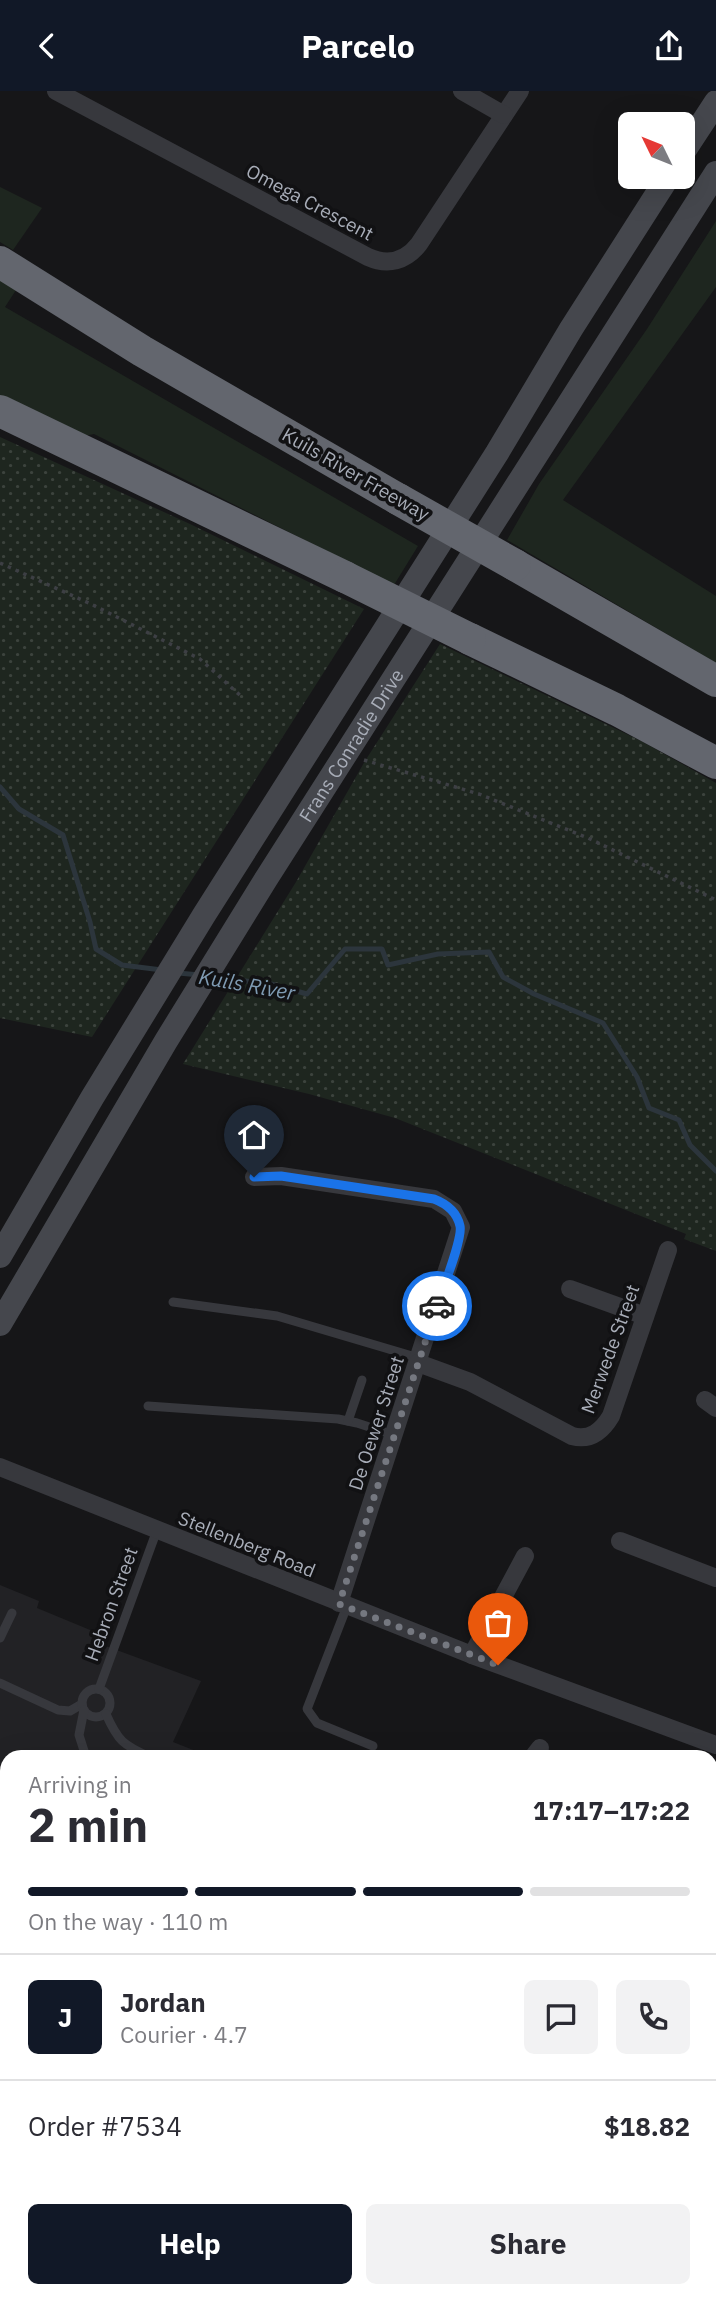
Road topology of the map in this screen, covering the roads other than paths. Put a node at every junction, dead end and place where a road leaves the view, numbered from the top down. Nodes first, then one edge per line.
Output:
1 (56, 91) edge
2 (462, 91) edge
3 (520, 91) edge
4 (716, 102) edge
5 (504, 115) junction
6 (695, 134) edge
7 (716, 173) edge
8 (660, 189) edge
9 (0, 262) edge
10 (0, 411) edge
11 (716, 681) edge
12 (716, 763) edge
13 (254, 1177) dead end
14 (667, 1250) dead end
15 (0, 1256) edge
16 (570, 1289) dead end
17 (173, 1302) dead end
18 (645, 1316) junction
19 (0, 1324) edge
20 (419, 1360) junction
21 (362, 1380) dead end
22 (148, 1406) dead end
23 (348, 1421) junction
24 (394, 1435) junction
25 (0, 1467) edge
26 (157, 1530) junction
27 (620, 1541) dead end
28 (525, 1556) dead end
29 (716, 1578) edge
30 (343, 1605) junction
31 (12, 1613) dead end
32 (0, 1638) edge
33 (472, 1655) junction
34 (0, 1683) edge
35 (99, 1689) junction
36 (83, 1707) junction
37 (106, 1714) junction
38 (716, 1745) edge
39 (373, 1746) dead end
40 (84, 1750) edge
41 (135, 1750) edge

1 - 5 street, Omega Crescent
2 - 5 street
3 - 5 street, Omega Crescent
4 - 6 street
7 - 19 street, Frans Conradie Drive
8 - 15 street, Frans Conradie Drive
9 - 11 highway, Kuils River Freeway, bridge
10 - 12 highway, bridge
13 - 20 street, De Oewer Street
14 - 18 street, Merwede Street
16 - 18 street
17 - 20 lane
18 - 20 street, Merwede Street
20 - 24 street, De Oewer Street
21 - 23 lane
22 - 23 lane
23 - 24 lane
24 - 30 street, De Oewer Street
25 - 26 street, Stellenberg Road
26 - 30 street, Stellenberg Road
26 - 35 lane, Hebron Street
27 - 29 street
28 - 33 street
30 - 33 street, Stellenberg Road
30 - 39 lane
31 - 32 lane
33 - 38 street, Stellenberg Road
34 - 36 lane
35 - 36 lane
35 - 37 lane
36 - 37 lane
36 - 40 lane
37 - 41 lane

